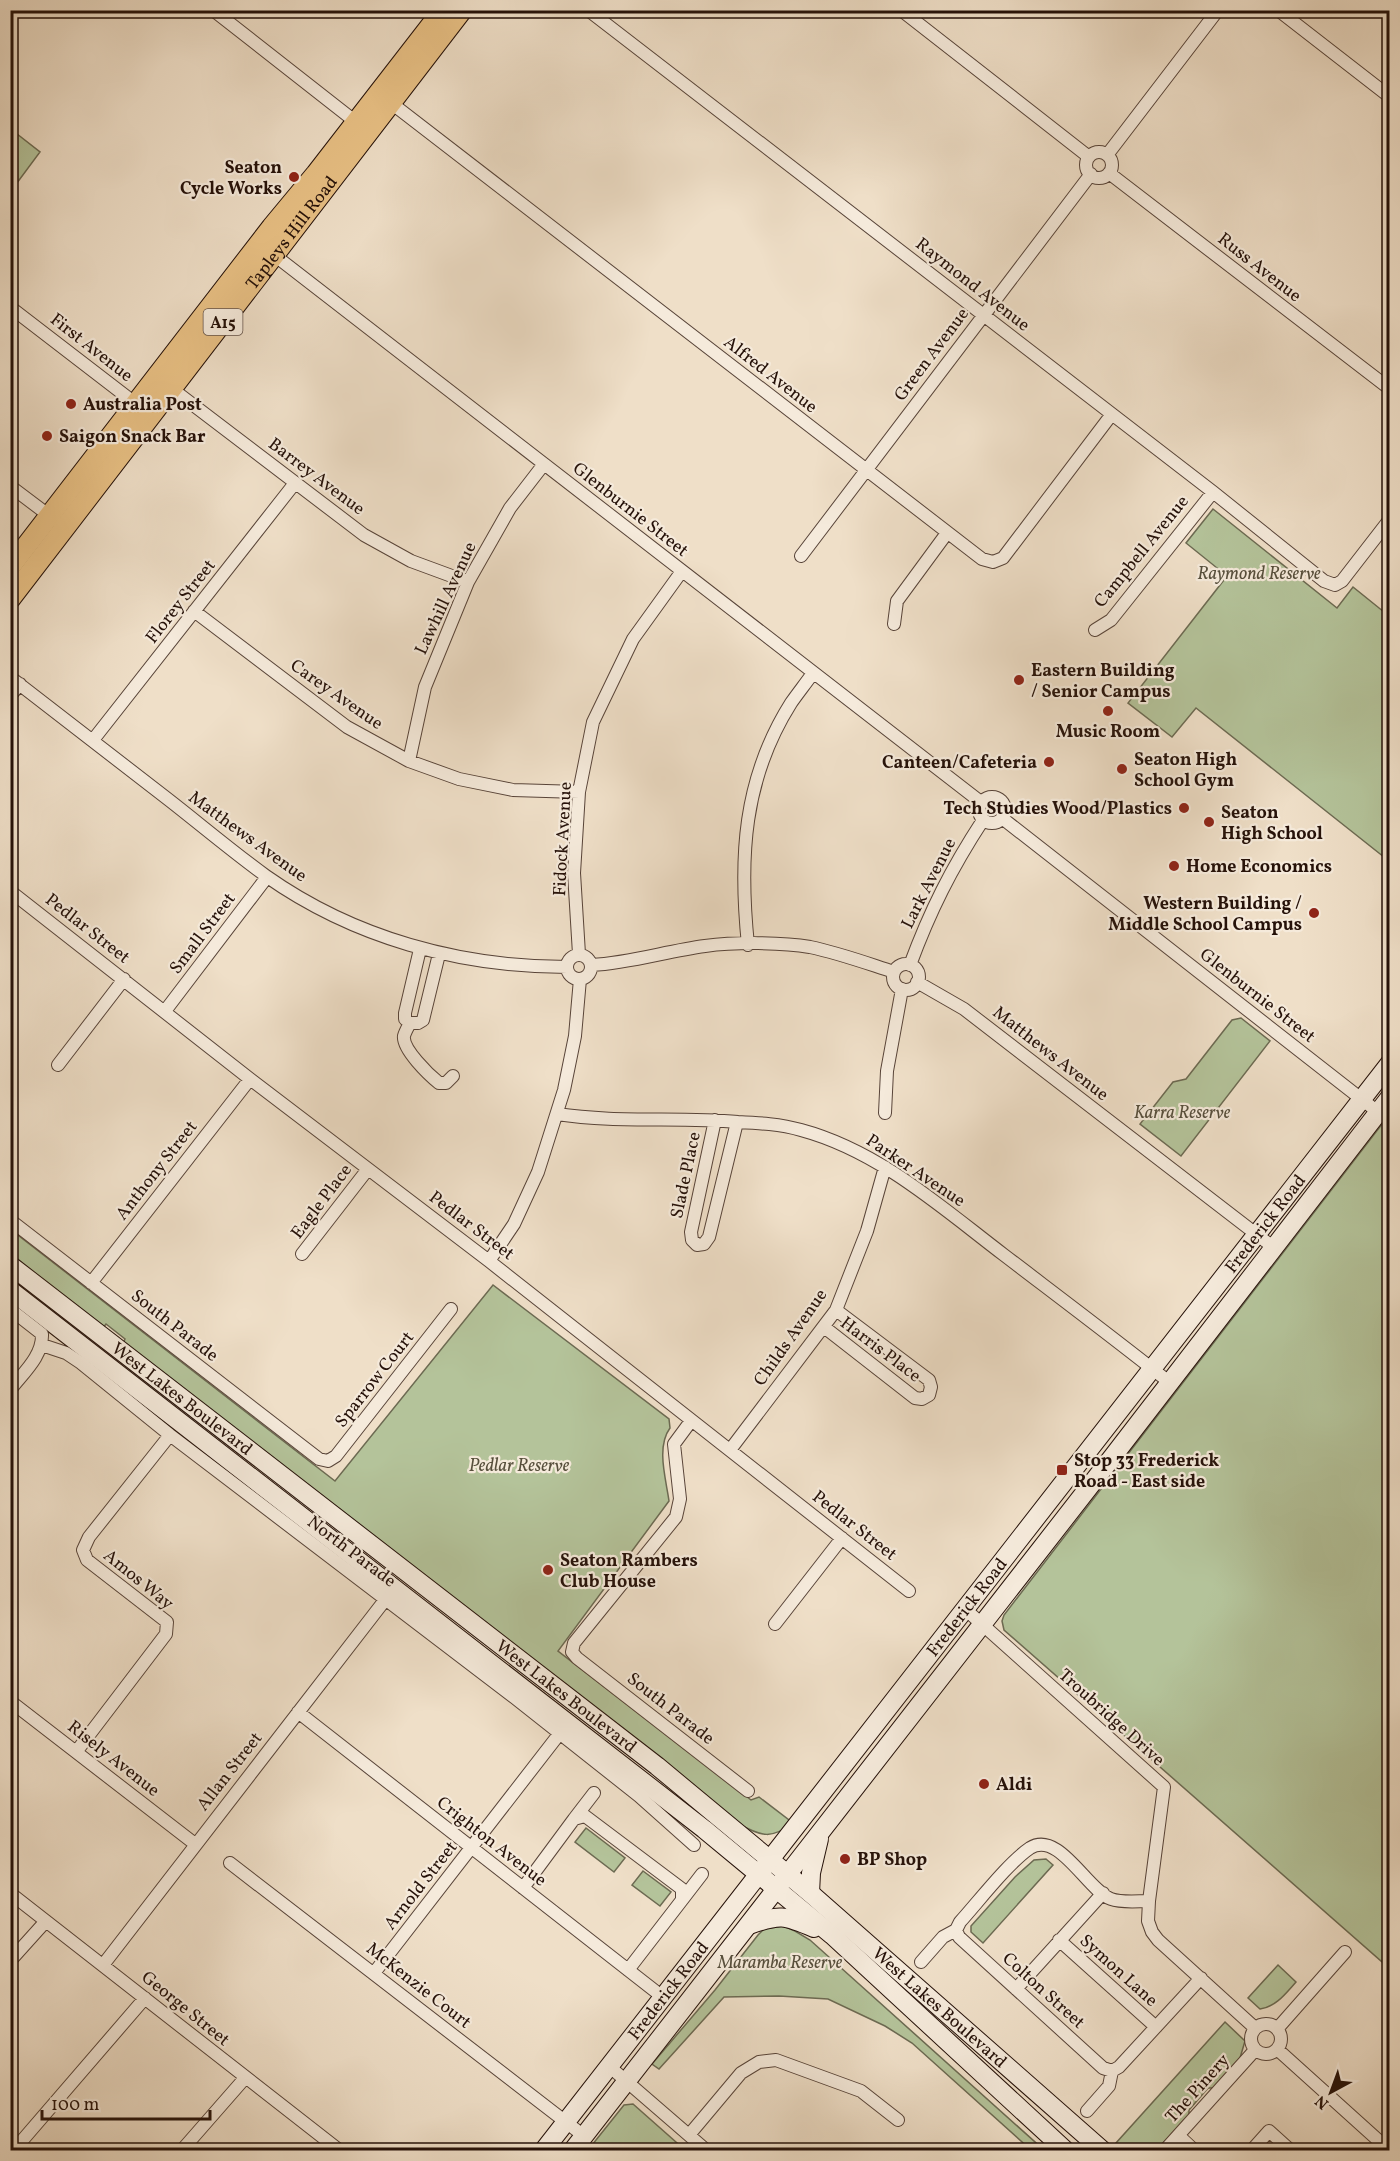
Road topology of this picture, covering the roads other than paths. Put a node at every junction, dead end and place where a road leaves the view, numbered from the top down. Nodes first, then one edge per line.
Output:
1 (213, 10) edge
2 (443, 10) edge
3 (462, 10) edge
4 (588, 10) edge
5 (902, 10) edge
6 (1218, 10) edge
7 (1278, 10) edge
8 (1389, 97) edge
9 (385, 98) junction
10 (363, 128) junction
11 (1107, 155) junction
12 (1089, 157) junction
13 (1109, 173) junction
14 (1091, 174) junction
15 (267, 249) junction
16 (10, 307) edge
17 (984, 315) junction
18 (164, 383) junction
19 (1389, 389) edge
20 (143, 410) junction
21 (1112, 414) junction
22 (544, 464) junction
23 (865, 470) junction
24 (295, 483) junction
25 (10, 486) edge
26 (1213, 492) junction
27 (1389, 519) edge
28 (57, 522) junction
29 (947, 533) junction
30 (801, 556) dead end
31 (10, 567) edge
32 (682, 571) junction
33 (468, 582) junction
34 (10, 599) edge
35 (194, 611) junction
36 (894, 624) dead end
37 (1095, 630) dead end
38 (813, 673) junction
39 (15, 680) edge
40 (10, 696) edge
41 (93, 740) junction
42 (409, 761) junction
43 (579, 792) junction
44 (982, 803) junction
45 (1002, 818) junction
46 (983, 820) junction
47 (267, 877) junction
48 (10, 891) edge
49 (748, 945) junction
50 (420, 949) junction
51 (439, 954) junction
52 (579, 954) junction
53 (910, 965) junction
54 (592, 966) junction
55 (567, 967) junction
56 (894, 972) junction
57 (124, 979) junction
58 (580, 979) junction
59 (917, 982) junction
60 (902, 989) junction
61 (165, 1011) junction
62 (410, 1023) junction
63 (1389, 1063) edge
64 (58, 1065) dead end
65 (453, 1076) dead end
66 (250, 1078) junction
67 (1389, 1097) edge
68 (1361, 1099) junction
69 (1378, 1112) junction
70 (885, 1113) dead end
71 (557, 1114) junction
72 (715, 1120) junction
73 (737, 1122) junction
74 (885, 1167) junction
75 (368, 1169) junction
76 (10, 1220) edge
77 (1256, 1233) junction
78 (1273, 1247) junction
79 (302, 1254) dead end
80 (489, 1261) junction
81 (10, 1265) edge
82 (91, 1283) junction
83 (10, 1290) edge
84 (10, 1309) edge
85 (451, 1309) dead end
86 (836, 1310) junction
87 (824, 1327) junction
88 (42, 1345) junction
89 (1151, 1368) junction
90 (1169, 1382) junction
91 (10, 1390) edge
92 (691, 1421) junction
93 (170, 1435) junction
94 (729, 1450) junction
95 (319, 1459) joint
96 (842, 1538) junction
97 (909, 1591) dead end
98 (385, 1600) junction
99 (965, 1609) junction
100 (775, 1624) dead end
101 (983, 1625) junction
102 (10, 1701) edge
103 (298, 1712) junction
104 (560, 1733) junction
105 (76, 1752) junction
106 (748, 1791) dead end
107 (594, 1793) dead end
108 (574, 1819) junction
109 (674, 1827) junction
110 (704, 1829) junction
111 (792, 1830) junction
112 (821, 1831) junction
113 (735, 1832) junction
114 (195, 1844) junction
115 (694, 1845) dead end
116 (472, 1847) junction
117 (737, 1857) junction
118 (769, 1860) junction
119 (230, 1863) dead end
120 (702, 1874) dead end
121 (758, 1874) junction
122 (788, 1874) junction
123 (523, 1888) junction
124 (776, 1889) junction
125 (10, 1893) edge
126 (810, 1893) junction
127 (1102, 1893) junction
128 (682, 1900) junction
129 (1149, 1901) junction
130 (735, 1906) junction
131 (46, 1921) junction
132 (749, 1925) junction
133 (956, 1930) junction
134 (832, 1935) junction
135 (1059, 1940) junction
136 (1345, 1952) dead end
137 (10, 1961) edge
138 (921, 1962) dead end
139 (103, 1965) junction
140 (628, 1970) junction
141 (374, 1973) junction
142 (1201, 1978) junction
143 (1016, 1989) junction
144 (145, 1998) junction
145 (664, 1998) junction
146 (1156, 2027) junction
147 (1255, 2028) junction
148 (1277, 2029) junction
149 (1278, 2049) junction
150 (1255, 2050) junction
151 (610, 2067) junction
152 (1112, 2071) junction
153 (245, 2078) junction
154 (627, 2081) junction
155 (1087, 2111) dead end
156 (898, 2120) dead end
157 (567, 2122) junction
158 (689, 2135) junction
159 (1179, 2136) junction
160 (579, 2144) edge
161 (1386, 2149) edge
162 (14, 2151) edge
163 (182, 2151) edge
164 (339, 2151) edge
165 (544, 2151) edge
166 (706, 2151) edge
167 (1065, 2151) edge
168 (1102, 2151) edge
169 (1165, 2151) edge
170 (1194, 2151) edge
171 (1252, 2151) edge
172 (1290, 2151) edge

1 - 10 street
2 - 9 main road, Tapleys Hill Road / A15
3 - 9 main road, Tapleys Hill Road / A15
4 - 17 street, Raymond Avenue
5 - 12 street
6 - 11 street
7 - 8 street
9 - 10 main road, Tapleys Hill Road / A15
9 - 23 street, Alfred Avenue
10 - 15 main road, Tapleys Hill Road / A15
11 - 12 street
11 - 13 street
12 - 14 street
13 - 14 street
13 - 19 street, Russ Avenue
14 - 17 street, Green Avenue
15 - 18 main road, Tapleys Hill Road / A15
15 - 22 street, Glenburnie Street
16 - 20 street, First Avenue
17 - 21 street, Raymond Avenue
17 - 23 street, Green Avenue
18 - 20 main road, Tapleys Hill Road / A15
18 - 24 street, Barrey Avenue
20 - 28 main road, Tapleys Hill Road / A15
21 - 26 street, Raymond Avenue
21 - 29 street, Alfred Avenue
22 - 32 street, Glenburnie Street
22 - 33 street, Lawhill Avenue
23 - 29 street, Alfred Avenue
23 - 30 street, Green Avenue
24 - 33 street, Barrey Avenue
24 - 35 street, Florey Street
25 - 28 street
26 - 27 street, Raymond Avenue
26 - 37 street, Campbell Avenue
28 - 31 main road, Tapleys Hill Road / A15
28 - 34 main road, Tapleys Hill Road / A15
29 - 36 street
32 - 38 street, Glenburnie Street
32 - 43 street, Fidock Avenue
33 - 42 street, Lawhill Avenue
35 - 41 street, Florey Street
35 - 42 street, Carey Avenue
38 - 44 street, Glenburnie Street
38 - 49 street
39 - 40 street
39 - 41 street, Matthews Avenue
41 - 47 street, Matthews Avenue
42 - 43 street, Carey Avenue
43 - 52 street, Fidock Avenue
44 - 45 street
44 - 46 street
45 - 46 street
45 - 68 street, Glenburnie Street
46 - 53 street, Lark Avenue
47 - 50 street, Matthews Avenue
47 - 61 street, Small Street
48 - 57 street, Pedlar Street
49 - 54 street
49 - 56 street
50 - 51 street, Matthews Avenue
50 - 62 street
51 - 55 street, Matthews Avenue
51 - 62 street
52 - 54 street
52 - 55 street
53 - 56 street
53 - 59 street
54 - 58 street
55 - 58 street
56 - 60 street
57 - 61 street, Pedlar Street
57 - 64 street
58 - 71 street
59 - 60 street
59 - 77 street, Matthews Avenue
60 - 70 street
61 - 66 street, Pedlar Street
62 - 65 street
63 - 68 main road, Frederick Road
66 - 75 street, Pedlar Street
66 - 82 street, Anthony Street
67 - 69 main road, Frederick Road
68 - 69 street, Glenburnie Street
68 - 77 main road, Frederick Road
69 - 78 main road, Frederick Road
71 - 72 street, Parker Avenue
71 - 80 street
72 - 73 street, Parker Avenue
72 - 73 street, Slade Place
73 - 74 street, Parker Avenue
74 - 86 street, Childs Avenue
74 - 89 street, Parker Avenue
75 - 79 street, Eagle Place
75 - 80 street, Pedlar Street
76 - 82 street, South Parade
77 - 78 street, Matthews Avenue
77 - 89 main road, Frederick Road
78 - 90 main road, Frederick Road
80 - 92 street, Pedlar Street
81 - 113 main road, West Lakes Boulevard
82 - 95 street, South Parade
83 - 110 main road, West Lakes Boulevard
84 - 88 street
85 - 95 street, Sparrow Court
86 - 87 street, Childs Avenue
86 - 87 street, Harris Place
87 - 94 street, Childs Avenue
88 - 91 street
88 - 93 street, North Parade
89 - 90 street, Parker Avenue
89 - 99 main road, Frederick Road
90 - 101 main road, Frederick Road
92 - 94 street, Pedlar Street
92 - 106 street, South Parade
93 - 98 street, North Parade
93 - 105 street, Amos Way
94 - 96 street, Pedlar Street
96 - 97 street, Pedlar Street
96 - 100 street
98 - 103 street, Allan Street
98 - 104 street, North Parade
99 - 101 street
99 - 111 main road, Frederick Road
101 - 112 main road, Frederick Road
101 - 129 street, Troubridge Drive
102 - 105 street, Risely Avenue
103 - 114 street, Allan Street
103 - 116 street, Crighton Avenue
104 - 109 street, North Parade
104 - 116 street, Arnold Street
105 - 114 street, Risely Avenue
107 - 108 street
108 - 123 street
108 - 128 street
109 - 110 street
109 - 115 street, North Parade
110 - 117 main road, West Lakes Boulevard
111 - 113 main road
111 - 118 main road, Frederick Road
112 - 122 main road, Frederick Road
112 - 126 main road
113 - 118 main road, West Lakes Boulevard
114 - 139 street, Allan Street
116 - 123 street, Crighton Avenue
116 - 141 street, Arnold Street
117 - 121 main road, West Lakes Boulevard
117 - 130 main road
118 - 121 main road, Frederick Road
118 - 122 main road, West Lakes Boulevard
119 - 141 street, McKenzie Court
120 - 128 street
121 - 124 main road, West Lakes Boulevard
121 - 130 main road, Frederick Road
122 - 124 main road, Frederick Road
122 - 126 main road, West Lakes Boulevard
123 - 140 street, Crighton Avenue
124 - 132 main road, Frederick Road
124 - 134 main road, West Lakes Boulevard
125 - 131 street, George Street
126 - 168 main road, West Lakes Boulevard
127 - 129 street
127 - 133 street
127 - 135 street, Symon Lane
128 - 140 street
129 - 142 street, Troubridge Drive
130 - 145 main road, Frederick Road
131 - 137 street
131 - 139 street, George Street
132 - 134 main road
132 - 154 main road, Frederick Road
133 - 138 street
133 - 143 street, Colton Street
134 - 167 main road, West Lakes Boulevard
135 - 143 street, Symon Lane
135 - 146 street, Symon Lane
136 - 148 street
139 - 144 street, George Street
140 - 145 street, Crighton Avenue
141 - 157 street, McKenzie Court
142 - 146 street
142 - 147 street, Troubridge Drive
143 - 152 street, Colton Street
144 - 153 street, George Street
144 - 162 street
145 - 151 main road, Frederick Road
146 - 152 street
147 - 148 street
147 - 150 street
148 - 149 street
149 - 150 street
149 - 161 street
150 - 159 street, The Pinery
151 - 154 street
151 - 157 main road, Frederick Road
152 - 155 street
153 - 163 street
153 - 164 street, George Street
154 - 158 street
154 - 160 main road, Frederick Road
156 - 158 street
157 - 160 street, McKenzie Court
157 - 165 main road, Frederick Road
158 - 166 street
159 - 169 street, The Pinery
159 - 170 street
171 - 172 street

